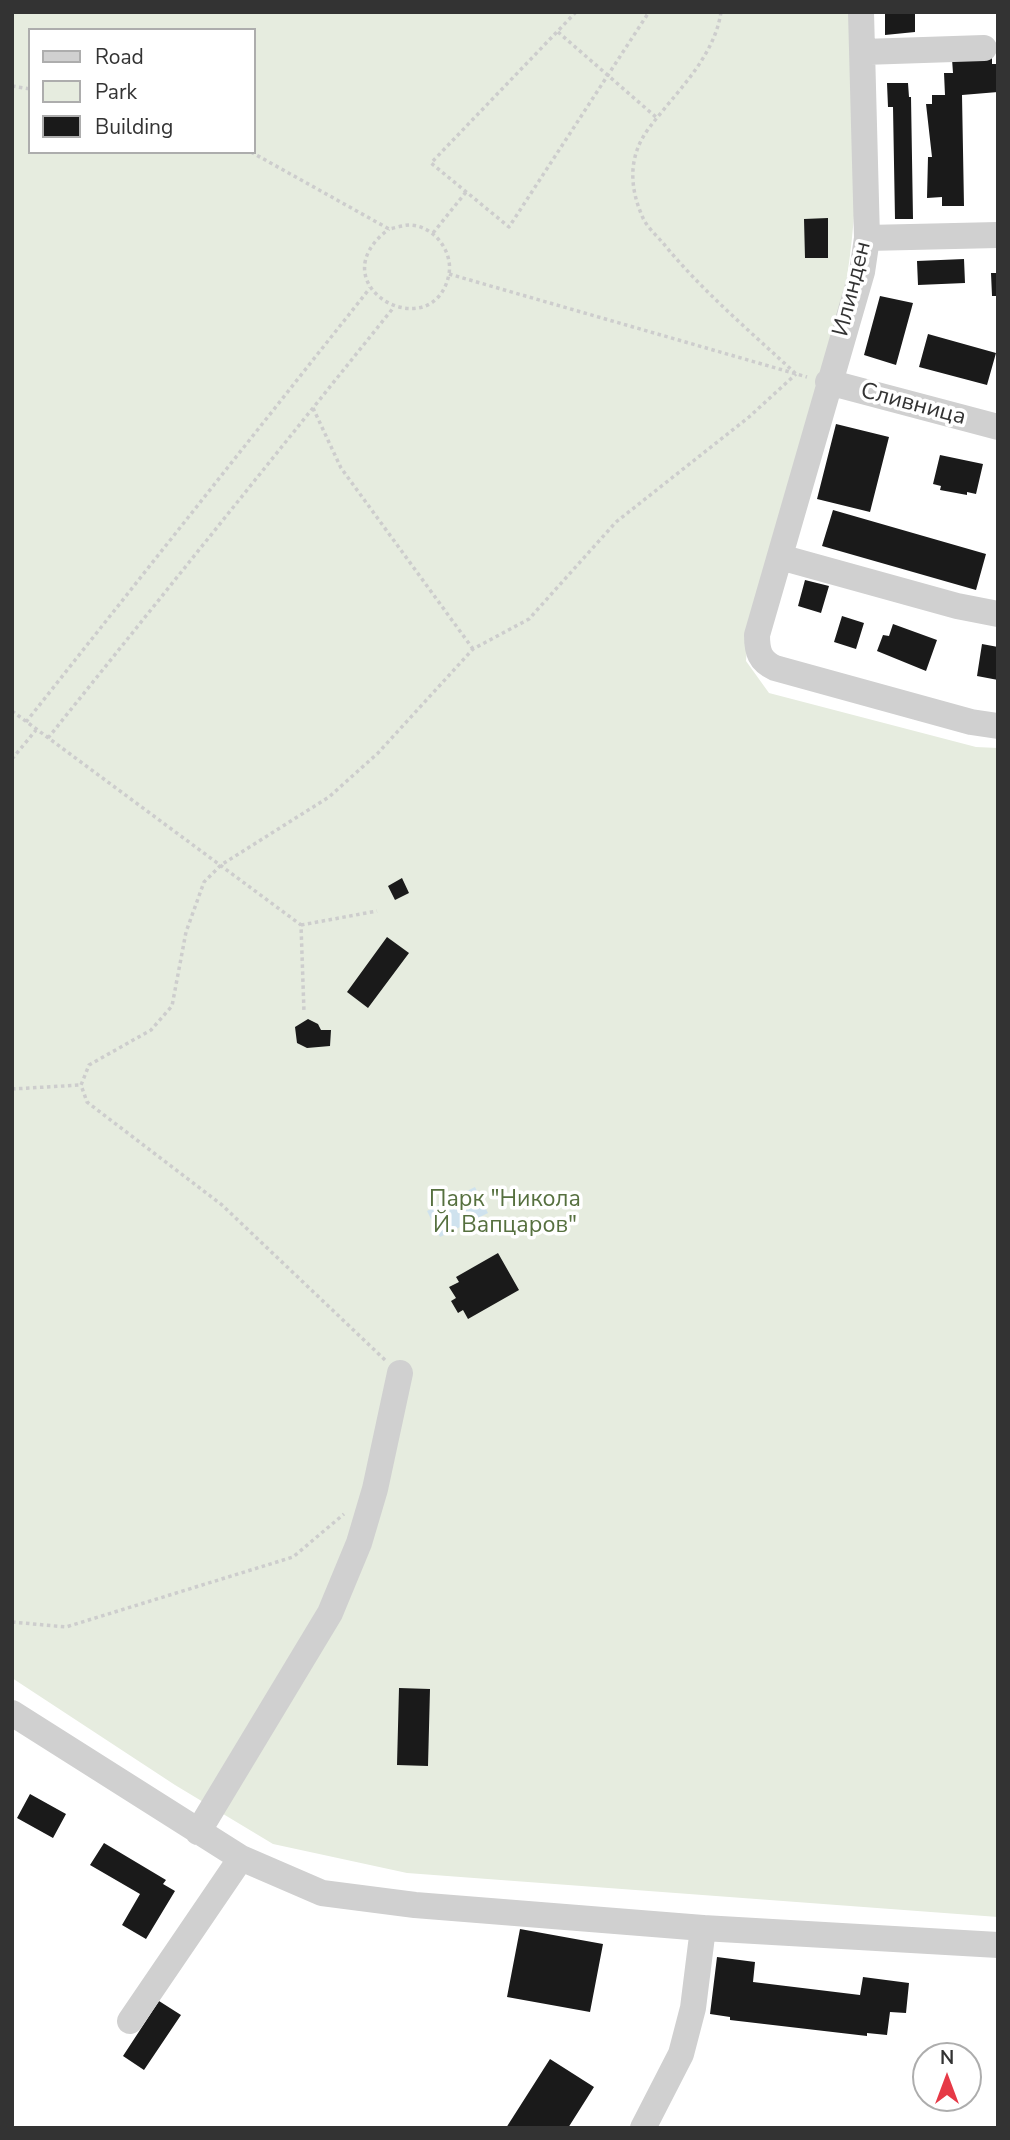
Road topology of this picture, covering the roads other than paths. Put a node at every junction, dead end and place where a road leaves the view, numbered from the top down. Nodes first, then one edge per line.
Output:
1 (861, 12) edge
2 (984, 48) dead end
3 (863, 52) junction
4 (998, 236) edge
5 (867, 238) junction
6 (828, 382) junction
7 (998, 427) edge
8 (780, 557) junction
9 (998, 614) edge
10 (998, 726) edge
11 (400, 1373) road end
12 (12, 1713) edge
13 (198, 1832) junction
14 (242, 1858) junction
15 (703, 1928) junction
16 (998, 1945) edge
17 (130, 2021) dead end
18 (643, 2128) edge

1 - 3 street, Илинден
2 - 3 street
3 - 5 street, Илинден
4 - 5 street
5 - 6 street, Илинден
6 - 7 street, Сливница
6 - 8 street, Илинден
8 - 9 street
8 - 10 street, Илинден
11 - 13 street
12 - 13 street
13 - 14 street
14 - 15 street
14 - 17 street
15 - 16 street
15 - 18 street

